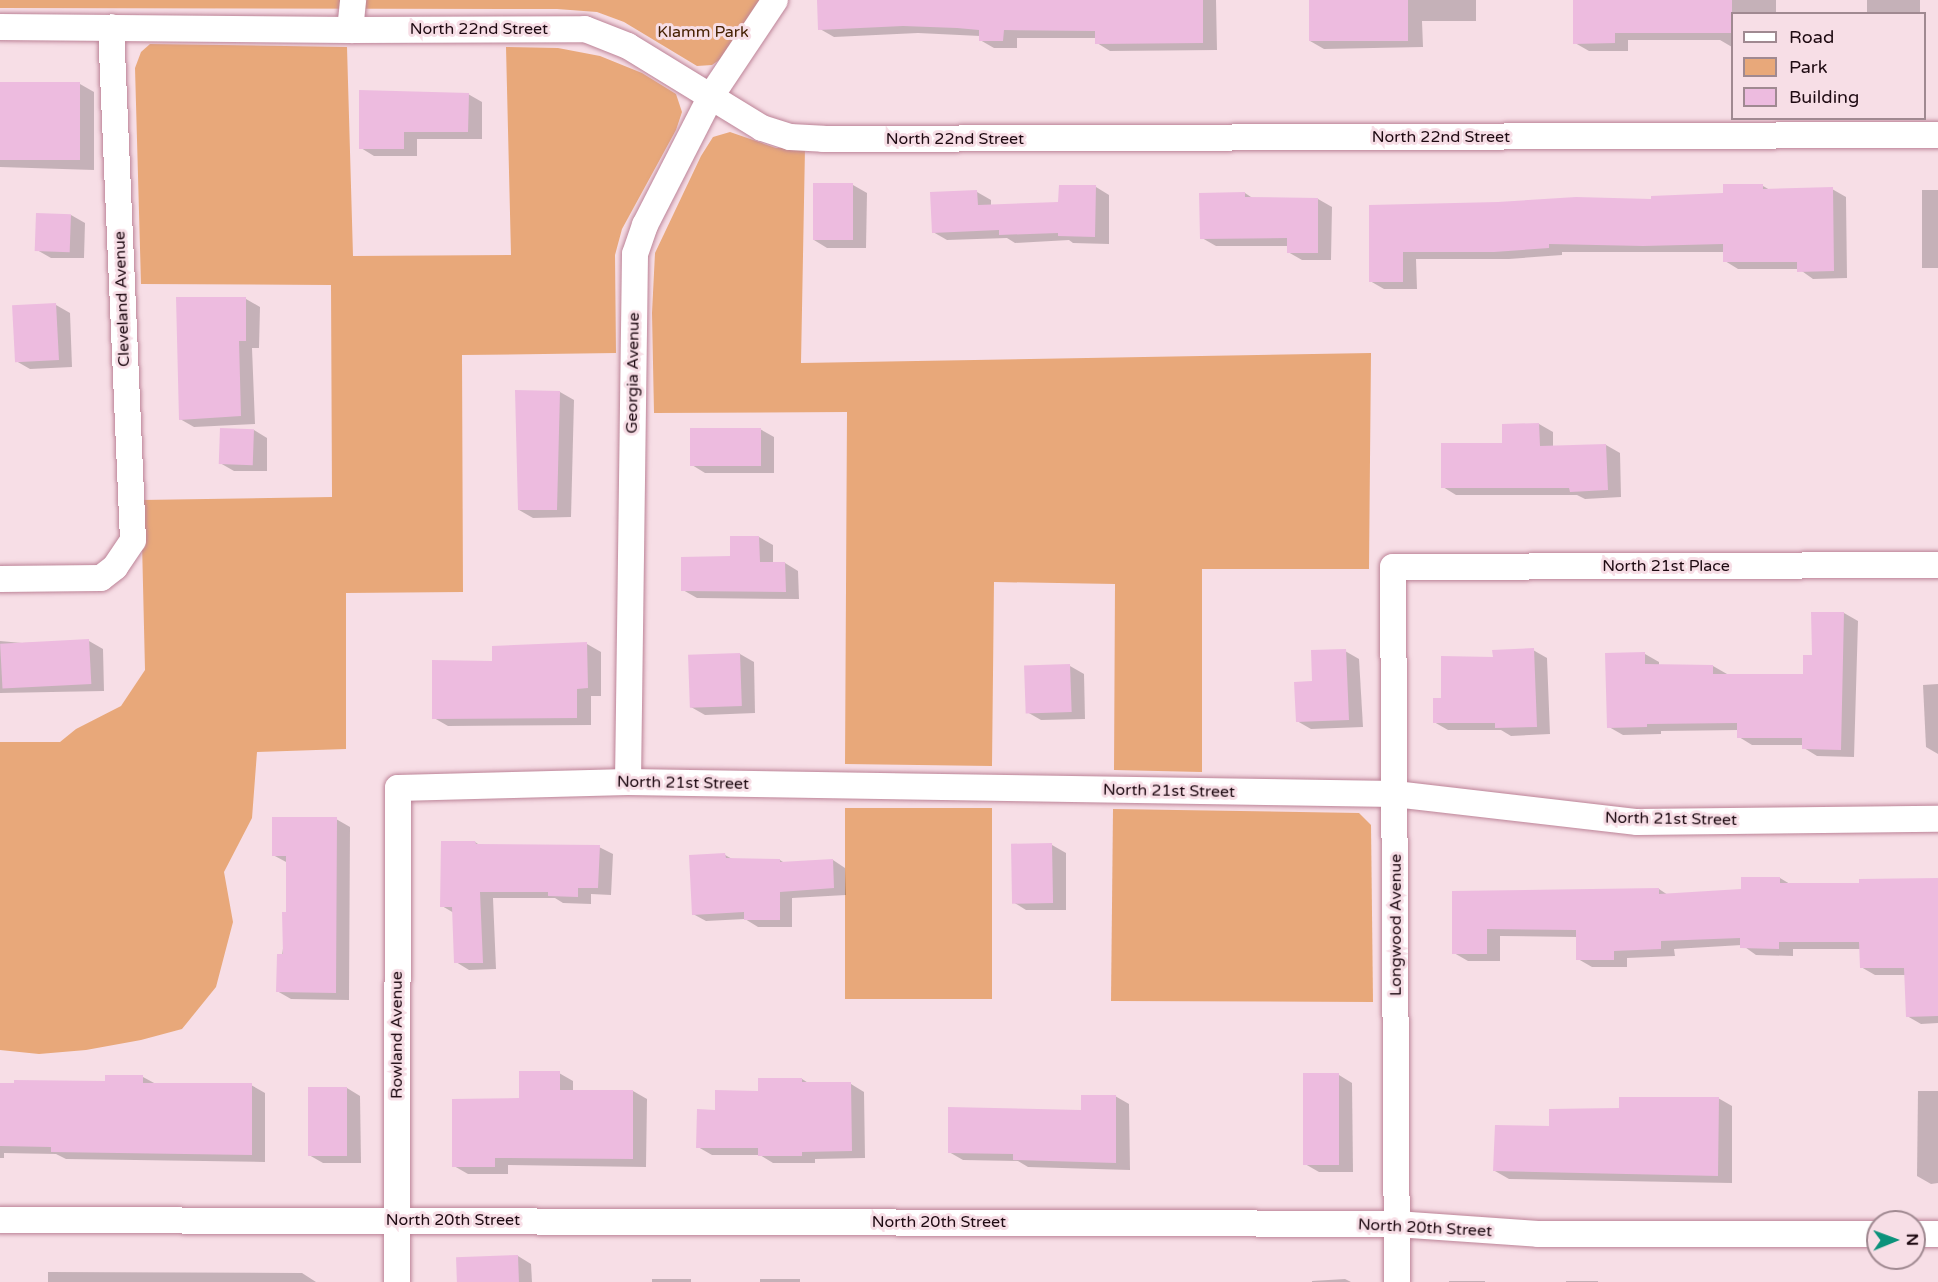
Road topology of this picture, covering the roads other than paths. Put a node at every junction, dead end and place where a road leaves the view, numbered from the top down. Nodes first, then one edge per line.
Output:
1 (353, 0) edge
2 (775, 0) edge
3 (0, 27) edge
4 (111, 27) junction
5 (350, 30) junction
6 (711, 96) junction
7 (1938, 135) edge
8 (1938, 565) edge
9 (1393, 567) joint
10 (0, 579) edge
11 (628, 782) junction
12 (398, 788) joint
13 (1395, 794) junction
14 (1938, 819) edge
15 (397, 1219) junction
16 (0, 1220) edge
17 (1396, 1224) junction
18 (1866, 1234) edge
19 (397, 1282) edge
20 (1397, 1282) edge

1 - 5 street
2 - 6 street, Georgia Avenue
3 - 4 street, North 22nd Street
4 - 5 street, North 22nd Street
4 - 10 street, Cleveland Avenue
5 - 6 street, North 22nd Street
6 - 7 street, North 22nd Street
6 - 11 street, Georgia Avenue
8 - 9 street, North 21st Place
9 - 13 street, Longwood Avenue
11 - 12 street, North 21st Street
11 - 13 street, North 21st Street
12 - 15 street, Rowland Avenue
13 - 14 street, North 21st Street
13 - 17 street, Longwood Avenue
15 - 16 street, North 20th Street
15 - 17 street, North 20th Street
15 - 19 street, Rowland Avenue
17 - 18 street, North 20th Street
17 - 20 street, Longwood Avenue

